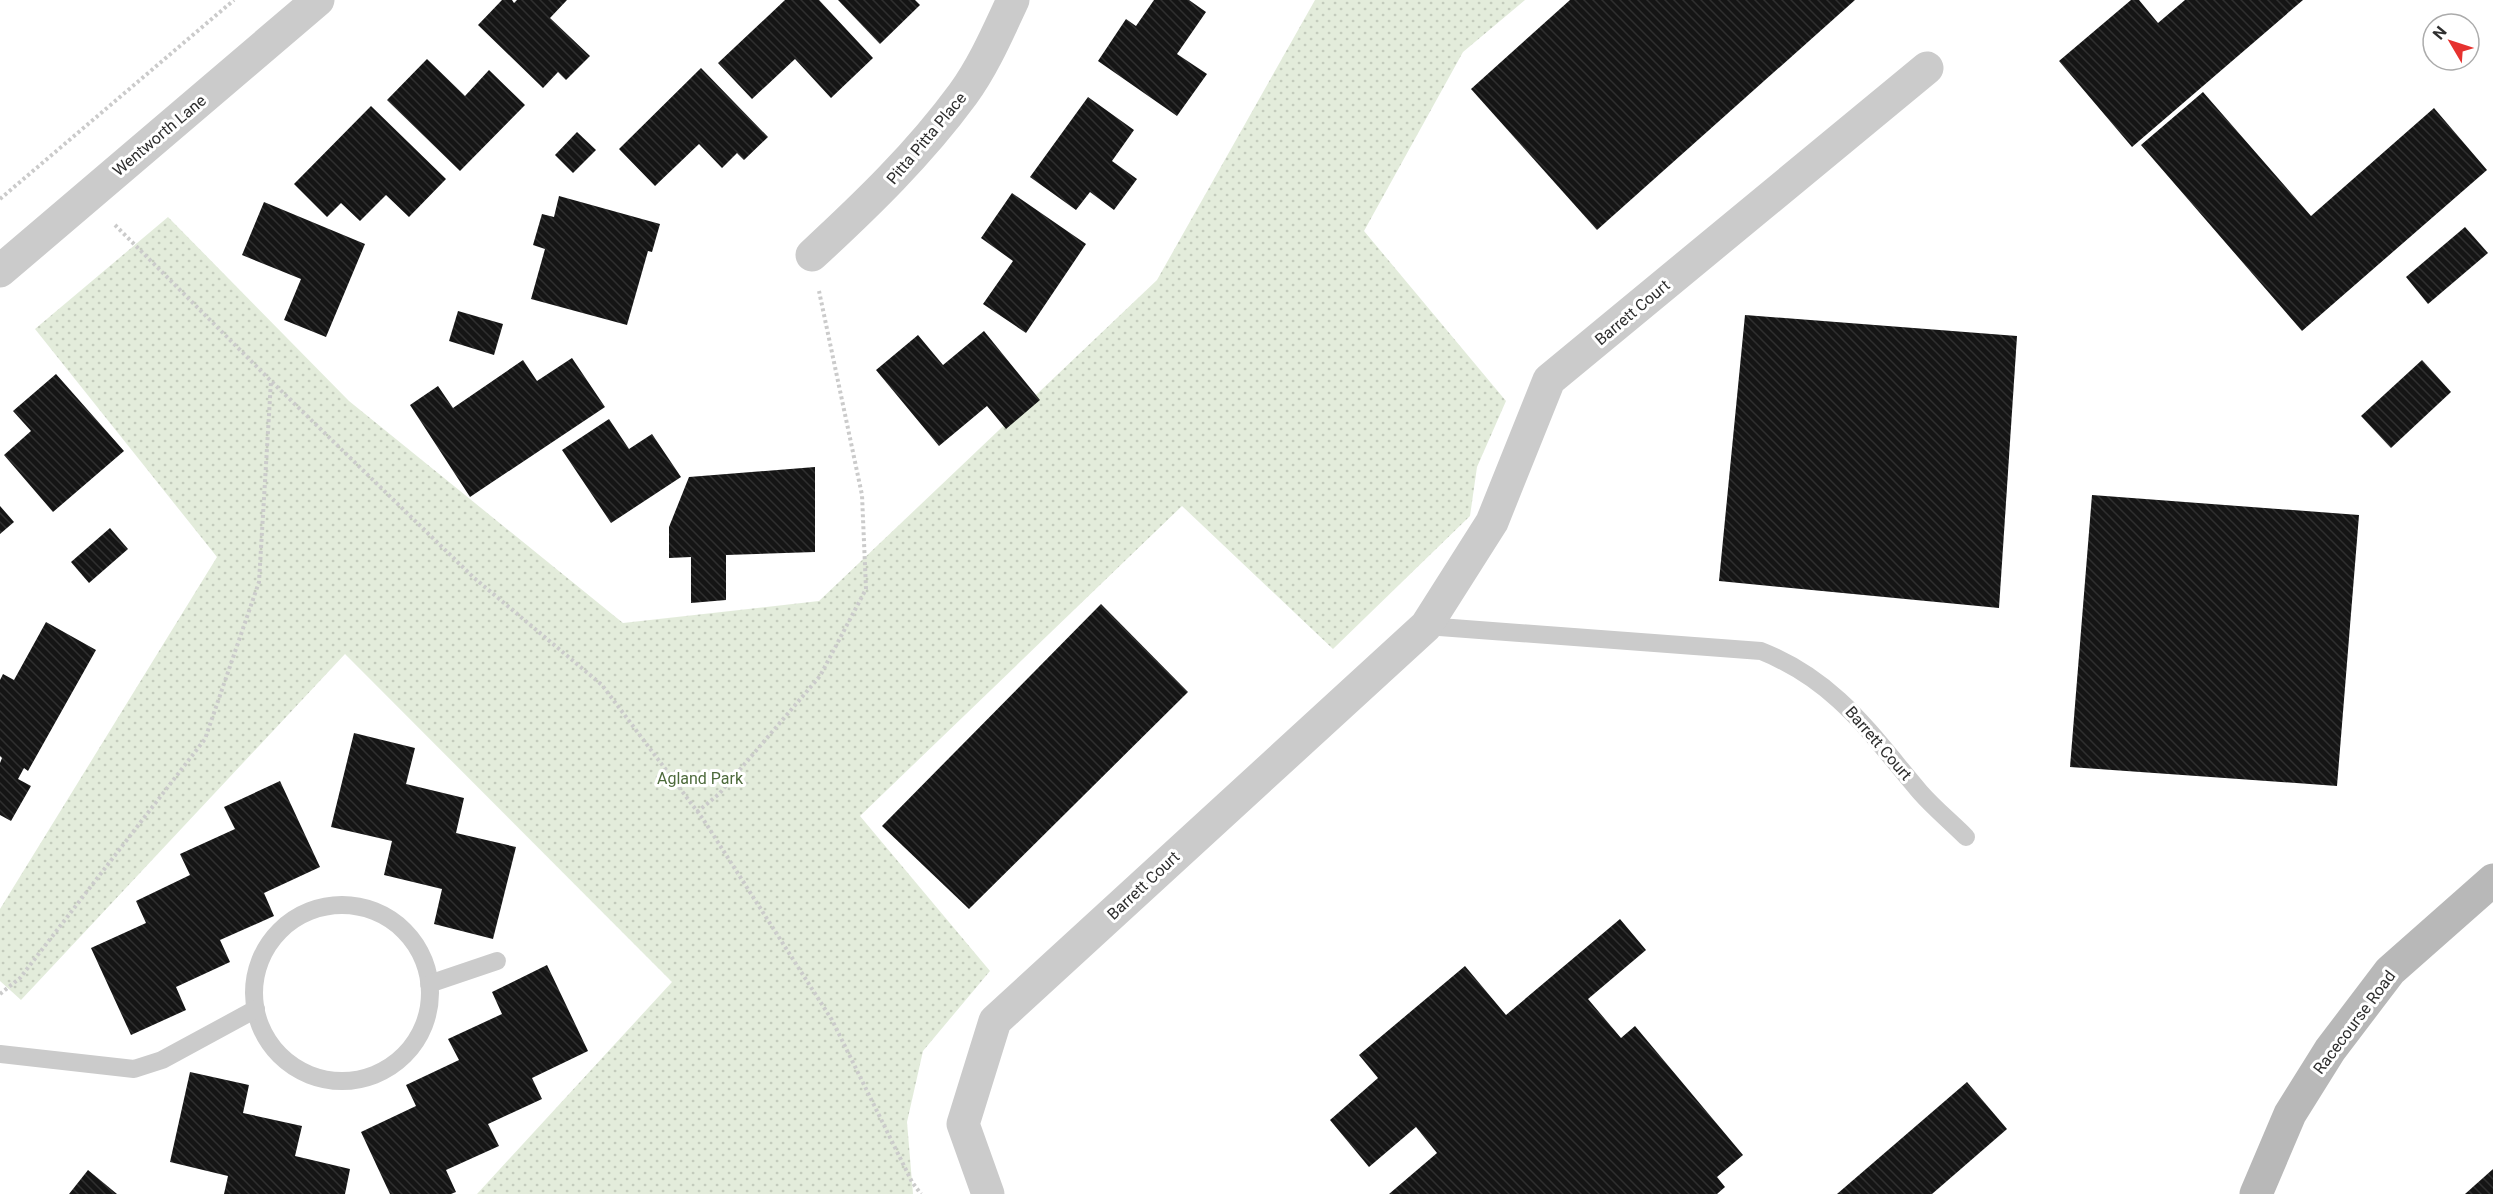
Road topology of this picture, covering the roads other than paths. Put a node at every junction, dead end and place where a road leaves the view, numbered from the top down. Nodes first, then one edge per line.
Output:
1 (318, 0) edge
2 (1013, 0) edge
3 (1927, 68) dead end
4 (812, 255) road end
5 (0, 270) edge
6 (1426, 626) junction
7 (1966, 837) dead end
8 (2493, 880) edge
9 (497, 961) dead end
10 (429, 984) junction
11 (256, 1009) junction
12 (0, 1054) edge
13 (988, 1194) edge
14 (2256, 1194) edge

1 - 5 street, Wentworth Lane
2 - 4 street, Pitta Pitta Place
3 - 6 street, Barrett Court
6 - 7 lane, Barrett Court
6 - 13 street, Barrett Court
8 - 14 street, Racecourse Road
9 - 10 lane
10 - 11 lane
10 - 11 lane
11 - 12 lane

